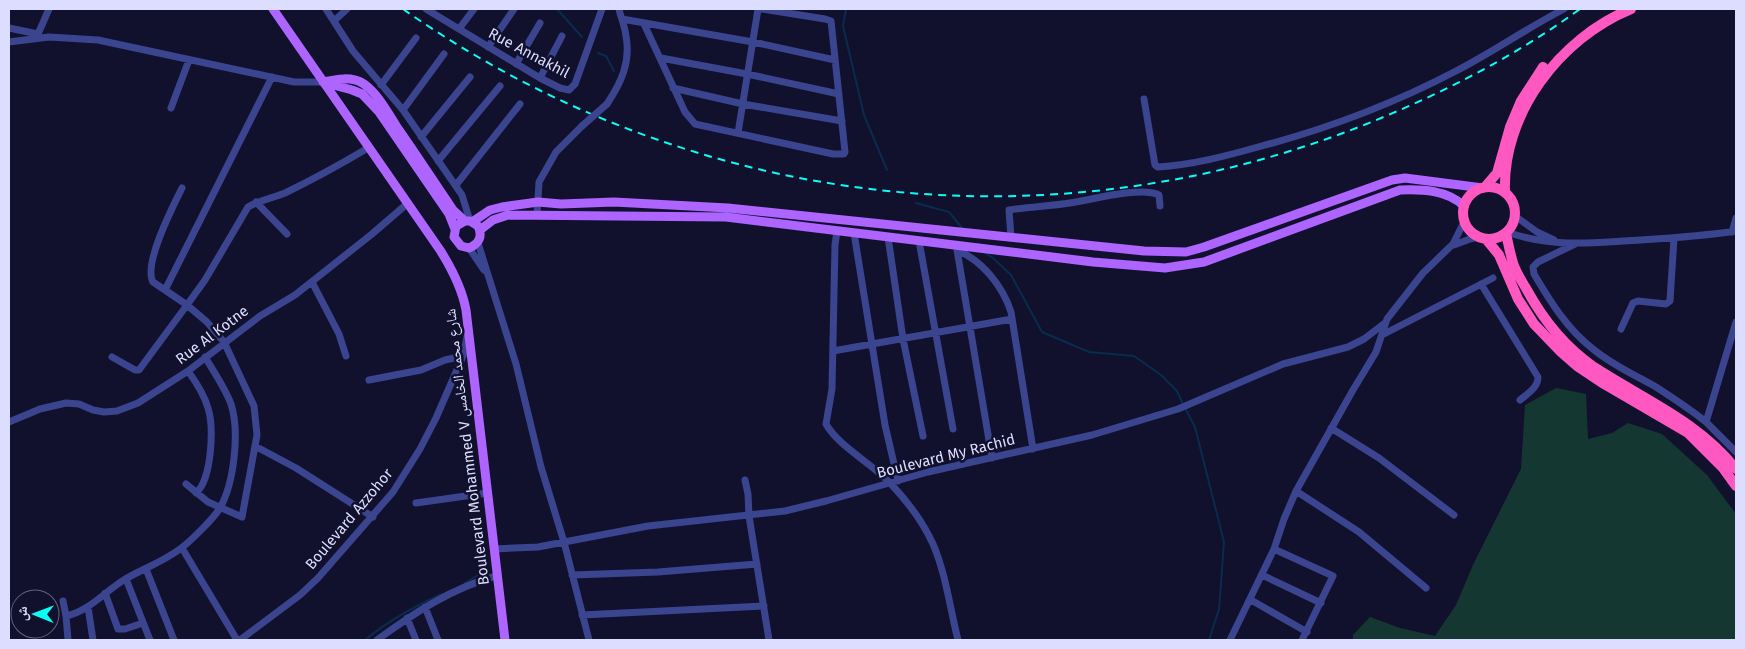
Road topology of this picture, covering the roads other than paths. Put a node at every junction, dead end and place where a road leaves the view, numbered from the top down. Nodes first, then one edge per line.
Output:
1 (49, 9) edge
2 (273, 9) edge
3 (326, 9) edge
4 (347, 9) edge
5 (426, 9) edge
6 (474, 9) edge
7 (514, 9) edge
8 (602, 9) edge
9 (619, 9) edge
10 (758, 9) edge
11 (762, 9) edge
12 (1564, 9) edge
13 (1615, 9) edge
14 (1631, 9) edge
15 (622, 19) junction
16 (334, 21) junction
17 (540, 23) dead end
18 (644, 24) junction
19 (9, 28) edge
20 (459, 29) junction
21 (38, 36) junction
22 (562, 36) dead end
23 (416, 38) dead end
24 (9, 42) edge
25 (752, 42) junction
26 (488, 47) junction
27 (444, 54) dead end
28 (661, 58) junction
29 (189, 60) junction
30 (836, 60) junction
31 (516, 64) junction
32 (747, 74) junction
33 (272, 77) junction
34 (470, 77) dead end
35 (540, 78) junction
36 (323, 82) junction
37 (381, 84) junction
38 (500, 86) dead end
39 (673, 88) junction
40 (839, 94) junction
41 (1144, 99) dead end
42 (520, 104) dead end
43 (742, 104) junction
44 (171, 108) dead end
45 (403, 110) junction
46 (842, 121) junction
47 (738, 133) junction
48 (421, 137) junction
49 (368, 148) junction
50 (438, 161) junction
51 (456, 186) junction
52 (1484, 187) junction
53 (182, 188) dead end
54 (1505, 192) junction
55 (256, 202) junction
56 (538, 202) junction
57 (408, 203) junction
58 (1160, 206) dead end
59 (1464, 206) junction
60 (537, 215) junction
61 (1515, 216) junction
62 (1736, 218) edge
63 (469, 221) junction
64 (1464, 222) junction
65 (455, 228) junction
66 (480, 230) junction
67 (838, 231) junction
68 (1734, 232) edge
69 (854, 233) junction
70 (1507, 233) junction
71 (287, 234) dead end
72 (888, 237) junction
73 (1012, 237) junction
74 (1482, 238) junction
75 (1674, 238) junction
76 (919, 241) junction
77 (478, 243) junction
78 (1561, 243) junction
79 (1576, 244) junction
80 (469, 248) junction
81 (958, 248) junction
82 (1447, 250) junction
83 (1493, 278) dead end
84 (490, 281) junction
85 (312, 282) junction
86 (1481, 284) junction
87 (166, 290) junction
88 (187, 305) junction
89 (1012, 319) junction
90 (1736, 322) edge
91 (1385, 323) junction
92 (970, 327) junction
93 (1622, 329) dead end
94 (936, 332) junction
95 (468, 333) junction
96 (1382, 335) junction
97 (903, 339) junction
98 (224, 342) junction
99 (873, 345) junction
100 (832, 351) junction
101 (346, 356) dead end
102 (463, 356) junction
103 (112, 357) dead end
104 (206, 357) junction
105 (188, 371) junction
106 (369, 380) dead end
107 (1520, 400) dead end
108 (9, 422) edge
109 (1706, 422) junction
110 (1331, 428) junction
111 (954, 429) dead end
112 (923, 436) dead end
113 (256, 446) junction
114 (1033, 450) junction
115 (1736, 452) edge
116 (992, 458) junction
117 (1736, 469) edge
118 (745, 480) dead end
119 (895, 482) junction
120 (186, 484) dead end
121 (1736, 486) edge
122 (1296, 491) junction
123 (196, 493) junction
124 (487, 493) junction
125 (416, 503) dead end
126 (220, 508) junction
127 (1454, 515) dead end
128 (749, 516) junction
129 (373, 517) junction
130 (564, 542) junction
131 (182, 548) junction
132 (494, 549) junction
133 (1274, 549) junction
134 (757, 564) junction
135 (146, 569) junction
136 (572, 575) junction
137 (1262, 575) junction
138 (496, 576) junction
139 (126, 579) junction
140 (1426, 588) dead end
141 (105, 593) junction
142 (1251, 600) junction
143 (63, 601) dead end
144 (1321, 603) junction
145 (764, 606) junction
146 (88, 607) junction
147 (425, 607) junction
148 (582, 615) junction
149 (66, 616) junction
150 (407, 618) junction
151 (143, 623) junction
152 (1307, 632) junction
153 (1233, 639) edge
154 (68, 640) edge
155 (93, 640) edge
156 (150, 640) edge
157 (174, 640) edge
158 (238, 640) edge
159 (377, 640) edge
160 (416, 640) edge
161 (438, 640) edge
162 (504, 640) edge
163 (589, 640) edge
164 (769, 640) edge
165 (958, 640) edge
166 (1302, 640) edge

1 - 21 street
2 - 36 main road, Boulevard Mohammed V شارع محمد الخامس
3 - 16 street
4 - 16 street
5 - 20 street, Rue Annakhil
6 - 20 street
7 - 26 street
8 - 35 street, Rue Annakhil
9 - 15 street
10 - 25 street
11 - 30 street
12 - 41 street
13 - 52 highway
14 - 54 highway
15 - 18 street
15 - 56 street, bridge
16 - 37 street
17 - 31 street
18 - 25 street
18 - 28 street
19 - 21 street
20 - 26 street, Rue Annakhil
21 - 24 street
21 - 29 street
22 - 35 street
23 - 37 street
25 - 30 street
25 - 32 street
26 - 31 street, Rue Annakhil
27 - 45 street
28 - 32 street
28 - 39 street
29 - 33 street
29 - 44 street
30 - 40 street
31 - 35 street, Rue Annakhil
32 - 40 street
32 - 43 street
33 - 36 street
33 - 87 street
34 - 48 street
36 - 49 main road, Boulevard Mohammed V شارع محمد الخامس
36 - 63 main road
36 - 65 main road
37 - 45 street
38 - 50 street
39 - 43 street
39 - 47 street
40 - 46 street
42 - 51 street
43 - 46 street
43 - 47 street
45 - 48 street
46 - 47 street
48 - 50 street
49 - 55 street
49 - 57 main road, Boulevard Mohammed V شارع محمد الخامس
50 - 51 street
51 - 63 street
52 - 54 highway
52 - 59 highway
52 - 73 main road
53 - 87 street
54 - 61 highway
55 - 71 street
55 - 88 street
56 - 60 street
56 - 63 main road
56 - 73 main road
57 - 85 street, Rue Al Kotne
57 - 95 main road, Boulevard Mohammed V شارع محمد الخامس
58 - 73 street
59 - 64 highway
59 - 81 main road
60 - 66 main road
60 - 67 main road
61 - 70 highway
61 - 78 street
62 - 68 street
63 - 65 main road
63 - 66 main road
64 - 74 highway
64 - 82 street
65 - 80 main road
66 - 77 main road
67 - 69 main road
67 - 100 street
68 - 75 street
69 - 72 main road
69 - 99 street
70 - 74 highway
70 - 78 street
70 - 117 highway
72 - 76 main road
72 - 97 street
74 - 82 street
74 - 121 highway
75 - 79 street
75 - 93 street
76 - 81 main road
76 - 94 street
77 - 80 main road
77 - 84 street
78 - 79 street
79 - 109 street
80 - 84 street
81 - 89 street
81 - 92 street
82 - 91 street
83 - 86 street
84 - 130 street
85 - 98 street, Rue Al Kotne
85 - 101 street
86 - 96 street
86 - 107 street
87 - 88 street
88 - 98 street
88 - 103 street
89 - 92 street
89 - 114 street
90 - 109 street
91 - 96 street
91 - 114 street, Boulevard My Rachid
92 - 94 street
92 - 116 street
94 - 97 street
94 - 111 street
95 - 102 street, Boulevard Azzohor
95 - 124 main road, Boulevard Mohammed V شارع محمد الخامس
96 - 110 street
97 - 99 street
97 - 112 street
98 - 104 street, Rue Al Kotne
98 - 113 street
99 - 100 street
99 - 119 street
100 - 119 street
102 - 106 street
102 - 129 street, Boulevard Azzohor
104 - 105 street, Rue Al Kotne
104 - 126 street
105 - 108 street, Rue Al Kotne
105 - 123 street
109 - 115 street
110 - 122 street
110 - 127 street
113 - 126 street
113 - 129 street
114 - 116 street, Boulevard My Rachid
116 - 119 street, Boulevard My Rachid
118 - 128 street
119 - 128 street, Boulevard My Rachid
119 - 165 street
120 - 123 street
122 - 133 street
122 - 140 street
123 - 126 street
124 - 125 street
124 - 132 main road, Boulevard Mohammed V شارع محمد الخامس
126 - 131 street
128 - 130 street, Boulevard My Rachid
128 - 134 street
129 - 158 street, Boulevard Azzohor
130 - 132 street, Boulevard My Rachid
130 - 136 street
131 - 135 street
131 - 158 street
132 - 138 main road, Boulevard Mohammed V شارع محمد الخامس
133 - 137 street
133 - 144 street
134 - 136 street
134 - 145 street
135 - 139 street
135 - 157 street
136 - 148 street
137 - 142 street
137 - 144 street
138 - 147 street
138 - 162 main road, Boulevard Mohammed V شارع محمد الخامس
139 - 141 street
139 - 151 street
141 - 146 street
141 - 151 street
142 - 152 street
142 - 153 street
143 - 149 street
144 - 152 street
145 - 148 street
145 - 164 street
146 - 149 street
146 - 155 street
147 - 150 street
147 - 161 street
148 - 163 street
149 - 154 street
150 - 159 street
150 - 160 street
151 - 156 street
152 - 166 street

